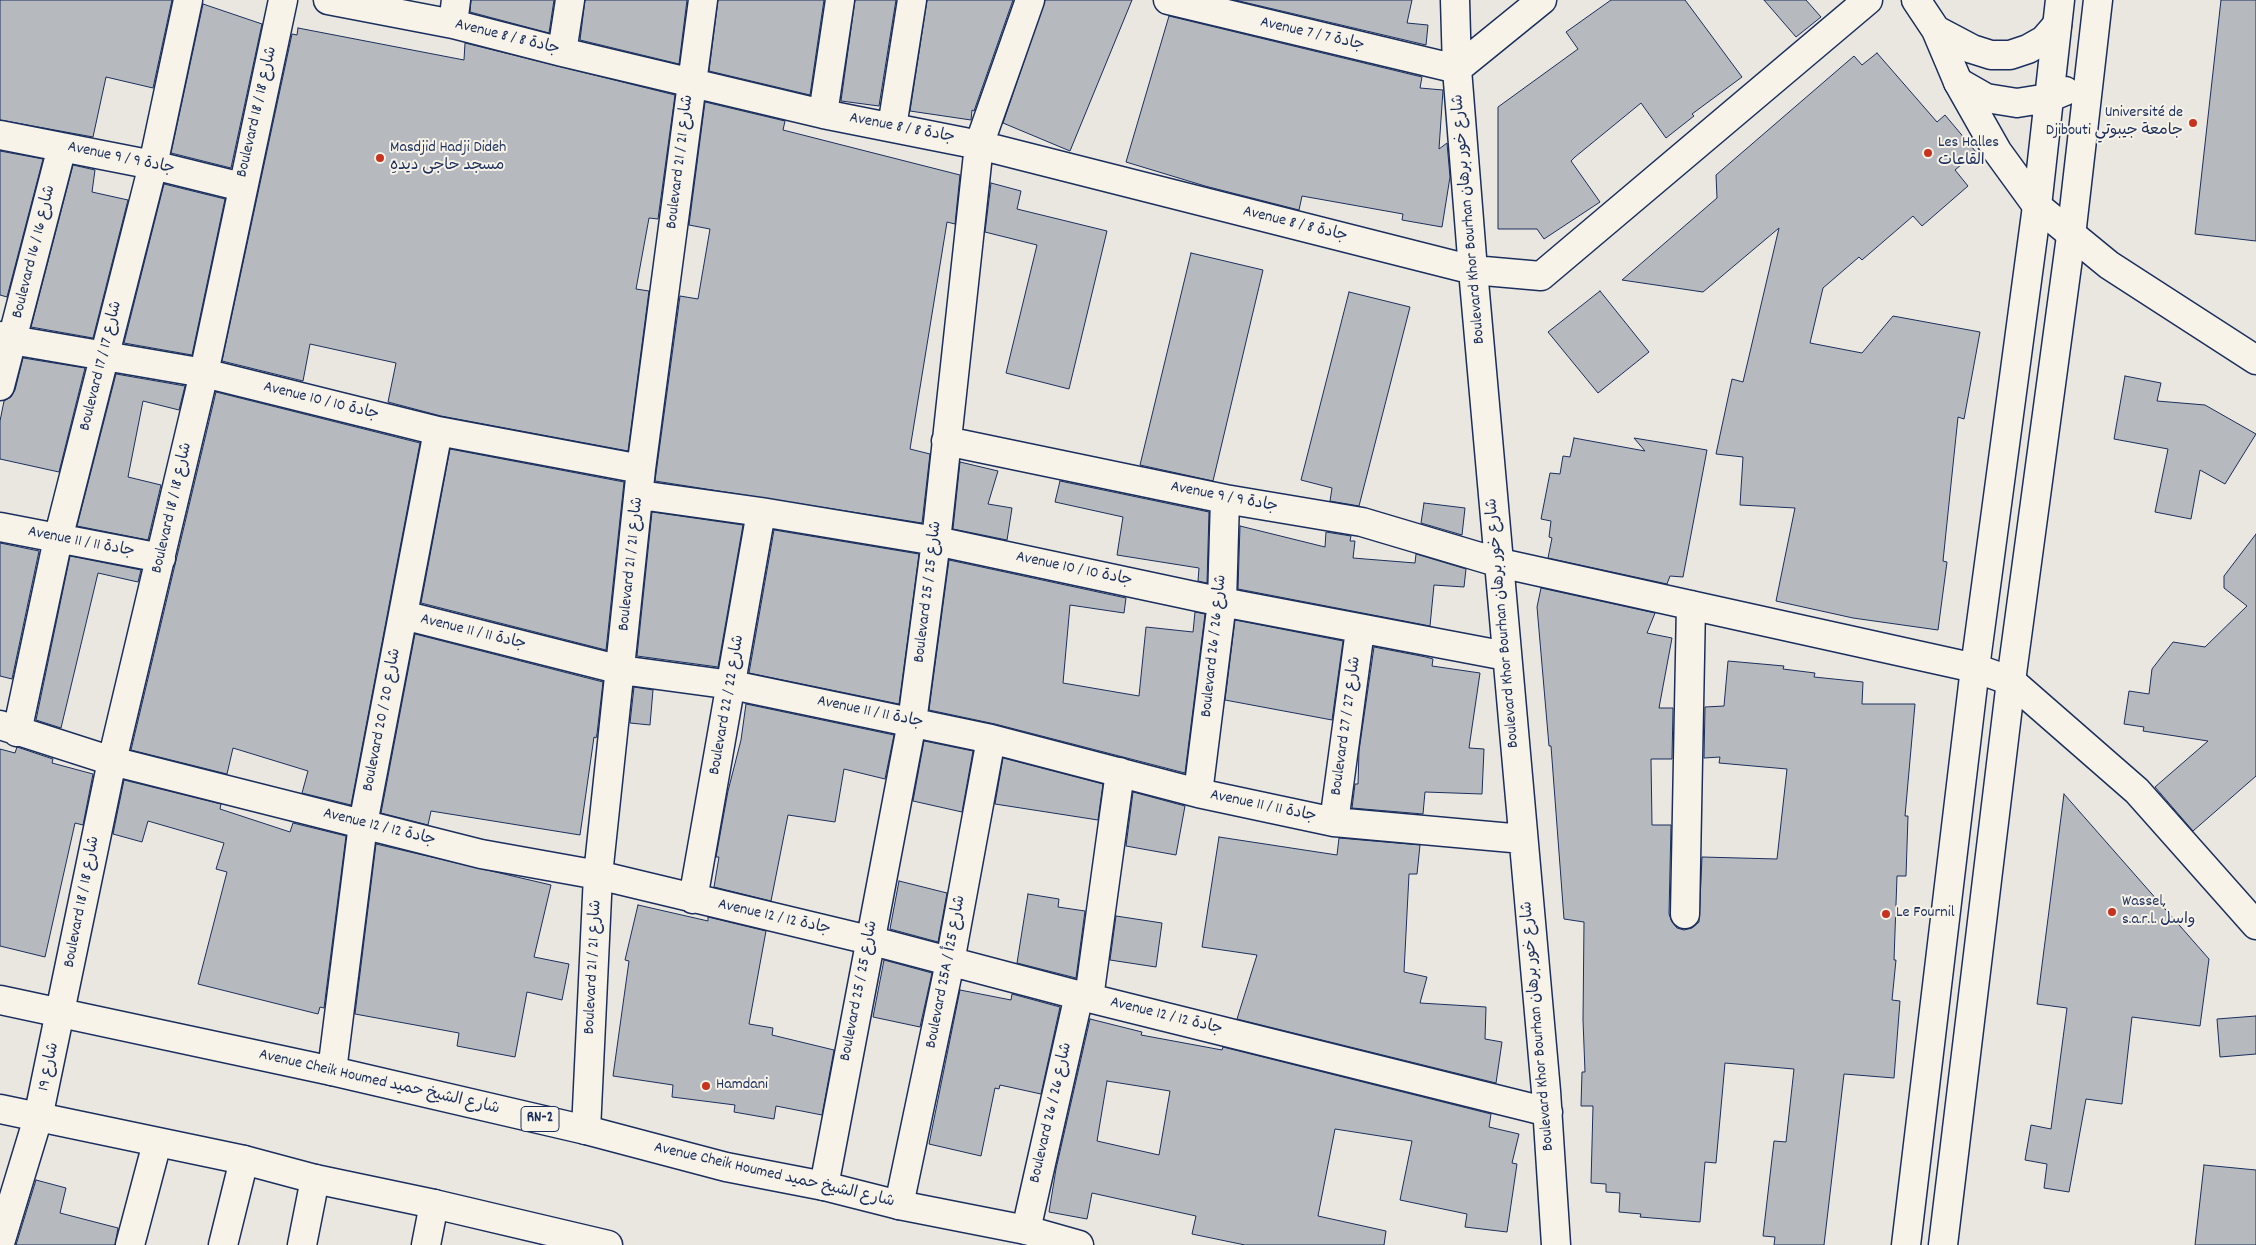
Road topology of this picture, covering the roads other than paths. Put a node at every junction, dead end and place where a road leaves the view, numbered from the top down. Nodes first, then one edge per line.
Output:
1 (188, 0) edge
2 (283, 0) edge
3 (328, 0) edge
4 (570, 0) edge
5 (703, 0) edge
6 (840, 0) edge
7 (912, 0) edge
8 (1030, 0) edge
9 (1168, 0) edge
10 (1455, 0) edge
11 (1542, 0) edge
12 (1868, 0) edge
13 (1916, 0) edge
14 (2098, 0) edge
15 (454, 12) edge
16 (2058, 12) edge
17 (1936, 30) junction
18 (562, 52) junction
19 (1457, 69) junction
20 (2090, 72) junction
21 (1958, 82) junction
22 (691, 84) junction
23 (2048, 98) junction
24 (823, 114) junction
25 (892, 126) junction
26 (0, 135) edge
27 (979, 145) junction
28 (62, 147) junction
29 (153, 165) junction
30 (242, 187) junction
31 (2037, 206) junction
32 (2071, 236) junction
33 (1473, 270) junction
34 (6, 338) edge
35 (104, 354) junction
36 (2256, 360) edge
37 (204, 373) junction
38 (0, 386) edge
39 (438, 431) junction
40 (946, 441) junction
41 (640, 482) junction
42 (1225, 499) junction
43 (761, 512) junction
44 (0, 527) edge
45 (58, 539) junction
46 (936, 541) junction
47 (161, 558) junction
48 (1500, 563) junction
49 (1222, 602) junction
50 (1691, 605) junction
51 (403, 615) junction
52 (1360, 630) junction
53 (1506, 656) junction
54 (1975, 668) junction
55 (621, 670) junction
56 (2011, 681) junction
57 (732, 685) junction
58 (912, 722) junction
59 (9, 729) edge
60 (991, 739) junction
61 (112, 761) junction
62 (1120, 772) junction
63 (1198, 792) junction
64 (1334, 822) junction
65 (363, 824) junction
66 (1523, 839) junction
67 (598, 874) junction
68 (693, 899) junction
69 (1686, 914) dead end
70 (2256, 925) edge
71 (869, 940) junction
72 (950, 962) junction
73 (1084, 997) junction
74 (0, 1000) edge
75 (61, 1015) junction
76 (332, 1071) junction
77 (0, 1109) edge
78 (1548, 1112) junction
79 (38, 1118) junction
80 (586, 1130) junction
81 (157, 1143) junction
82 (244, 1160) junction
83 (315, 1180) junction
84 (824, 1186) junction
85 (434, 1204) junction
86 (899, 1205) junction
87 (1026, 1230) junction
88 (549, 1239) edge
89 (0, 1243) edge
90 (130, 1245) edge
91 (223, 1245) edge
92 (302, 1245) edge
93 (426, 1245) edge
94 (608, 1245) edge
95 (1079, 1245) edge
96 (1556, 1245) edge
97 (1906, 1245) edge
98 (1943, 1245) edge

1 - 29 street, Boulevard 17 / شارع 17
2 - 30 street, Boulevard 18 / شارع 18
3 - 15 street, Avenue 8 / جادة 8
4 - 18 street
5 - 22 street, Boulevard 21 / شارع 21
6 - 24 street
7 - 25 street
8 - 27 street, Boulevard 25 / شارع 25
9 - 19 street, Avenue 7 / جادة 7
10 - 19 street, Boulevard Khor Bourhan شارع خور برهان
11 - 19 street
12 - 33 street, Avenue 8 / جادة 8
13 - 17 street
14 - 20 street
15 - 18 street, Avenue 8 / جادة 8
16 - 17 street
16 - 23 street
17 - 21 street
18 - 22 street, Avenue 8 / جادة 8
19 - 33 street, Boulevard Khor Bourhan شارع خور برهان
20 - 23 street
20 - 32 street
21 - 23 street
21 - 31 street
22 - 24 street, Avenue 8 / جادة 8
22 - 41 street, Boulevard 21 / شارع 21
23 - 31 street
24 - 25 street, Avenue 8 / جادة 8
25 - 27 street, Avenue 8 / جادة 8
26 - 28 street, Avenue 9 / جادة 9
27 - 33 street, Avenue 8 / جادة 8
27 - 40 street, Boulevard 25 / شارع 25
28 - 29 street, Avenue 9 / جادة 9
28 - 34 street, Boulevard 16 / شارع 16
29 - 30 street, Avenue 9 / جادة 9
29 - 35 street, Boulevard 17 / شارع 17
30 - 37 street, Boulevard 18 / شارع 18
31 - 32 street
31 - 54 street
32 - 36 street
32 - 56 street
33 - 48 street, Boulevard Khor Bourhan شارع خور برهان
34 - 35 street, Avenue 10 / جادة 10
34 - 38 street, Boulevard 16 / شارع 16
35 - 37 street, Avenue 10 / جادة 10
35 - 45 street, Boulevard 17 / شارع 17
37 - 39 street, Avenue 10 / جادة 10
37 - 47 street, Boulevard 18 / شارع 18
39 - 41 street, Avenue 10 / جادة 10
39 - 51 street, Boulevard 20 / شارع 20
40 - 42 street, Avenue 9 / جادة 9
40 - 46 street, Boulevard 25 / شارع 25
41 - 43 street, Avenue 10 / جادة 10
41 - 55 street, Boulevard 21 / شارع 21
42 - 48 street, Avenue 9 / جادة 9
42 - 49 street, Boulevard 26 / شارع 26
43 - 46 street, Avenue 10 / جادة 10
43 - 57 street, Boulevard 22 / شارع 22
44 - 45 street, Avenue 11 / جادة 11
45 - 47 street, Avenue 11 / جادة 11
45 - 59 street, Boulevard 17 / شارع 17
46 - 49 street, Avenue 10 / جادة 10
46 - 58 street, Boulevard 25 / شارع 25
47 - 61 street, Boulevard 18 / شارع 18
48 - 50 street, Avenue 9 / جادة 9
48 - 53 street, Boulevard Khor Bourhan شارع خور برهان
49 - 52 street, Avenue 10 / جادة 10
49 - 63 street, Boulevard 26 / شارع 26
50 - 54 street, Avenue 9 / جادة 9
50 - 69 street
51 - 55 street, Avenue 11 / جادة 11
51 - 65 street, Boulevard 20 / شارع 20
52 - 53 street, Avenue 10 / جادة 10
52 - 64 street, Boulevard 27 / شارع 27
53 - 66 street, Boulevard Khor Bourhan شارع خور برهان
54 - 56 street, Avenue 9 / جادة 9
54 - 97 street
55 - 57 street, Avenue 11 / جادة 11
55 - 67 street, Boulevard 21 / شارع 21
56 - 70 street
56 - 98 street
57 - 58 street, Avenue 11 / جادة 11
57 - 68 street, Boulevard 22 / شارع 22
58 - 60 street, Avenue 11 / جادة 11
58 - 71 street, Boulevard 25 / شارع 25
59 - 61 street, Avenue 12 / جادة 12
60 - 62 street, Avenue 11 / جادة 11
60 - 72 street, Boulevard 25A / شارع 25أ
61 - 65 street, Avenue 12 / جادة 12
61 - 75 street, Boulevard 18 / شارع 18
62 - 63 street, Avenue 11 / جادة 11
62 - 73 street, Boulevard 26 / شارع 26
63 - 64 street, Avenue 11 / جادة 11
64 - 66 street, Avenue 11 / جادة 11
65 - 67 street, Avenue 12 / جادة 12
65 - 76 street, Boulevard 20 / شارع 20
66 - 78 street, Boulevard Khor Bourhan شارع خور برهان
67 - 68 street, Avenue 12 / جادة 12
67 - 80 street, Boulevard 21 / شارع 21
68 - 71 street, Avenue 12 / جادة 12
71 - 72 street, Avenue 12 / جادة 12
71 - 84 street, Boulevard 25 / شارع 25
72 - 73 street, Avenue 12 / جادة 12
72 - 86 street, Boulevard 25A / شارع 25أ
73 - 78 street, Avenue 12 / جادة 12
73 - 87 street, Boulevard 26 / شارع 26
74 - 75 street, Avenue Cheik Houmed شارع الشيخ حميد / RN-2
75 - 76 street, Avenue Cheik Houmed شارع الشيخ حميد / RN-2
75 - 79 street, شارع 19
76 - 80 street, Avenue Cheik Houmed شارع الشيخ حميد / RN-2
77 - 79 street
78 - 96 street, Boulevard Khor Bourhan شارع خور برهان
79 - 81 street
79 - 89 street
80 - 84 street, Avenue Cheik Houmed شارع الشيخ حميد / RN-2
81 - 82 street
81 - 90 street
82 - 83 street
82 - 91 street
83 - 85 street
83 - 92 street
84 - 86 street, Avenue Cheik Houmed شارع الشيخ حميد / RN-2
85 - 88 street
85 - 93 street
86 - 87 street, Avenue Cheik Houmed شارع الشيخ حميد / RN-2
87 - 95 street, Avenue Cheik Houmed شارع الشيخ حميد / RN-2
88 - 94 street

